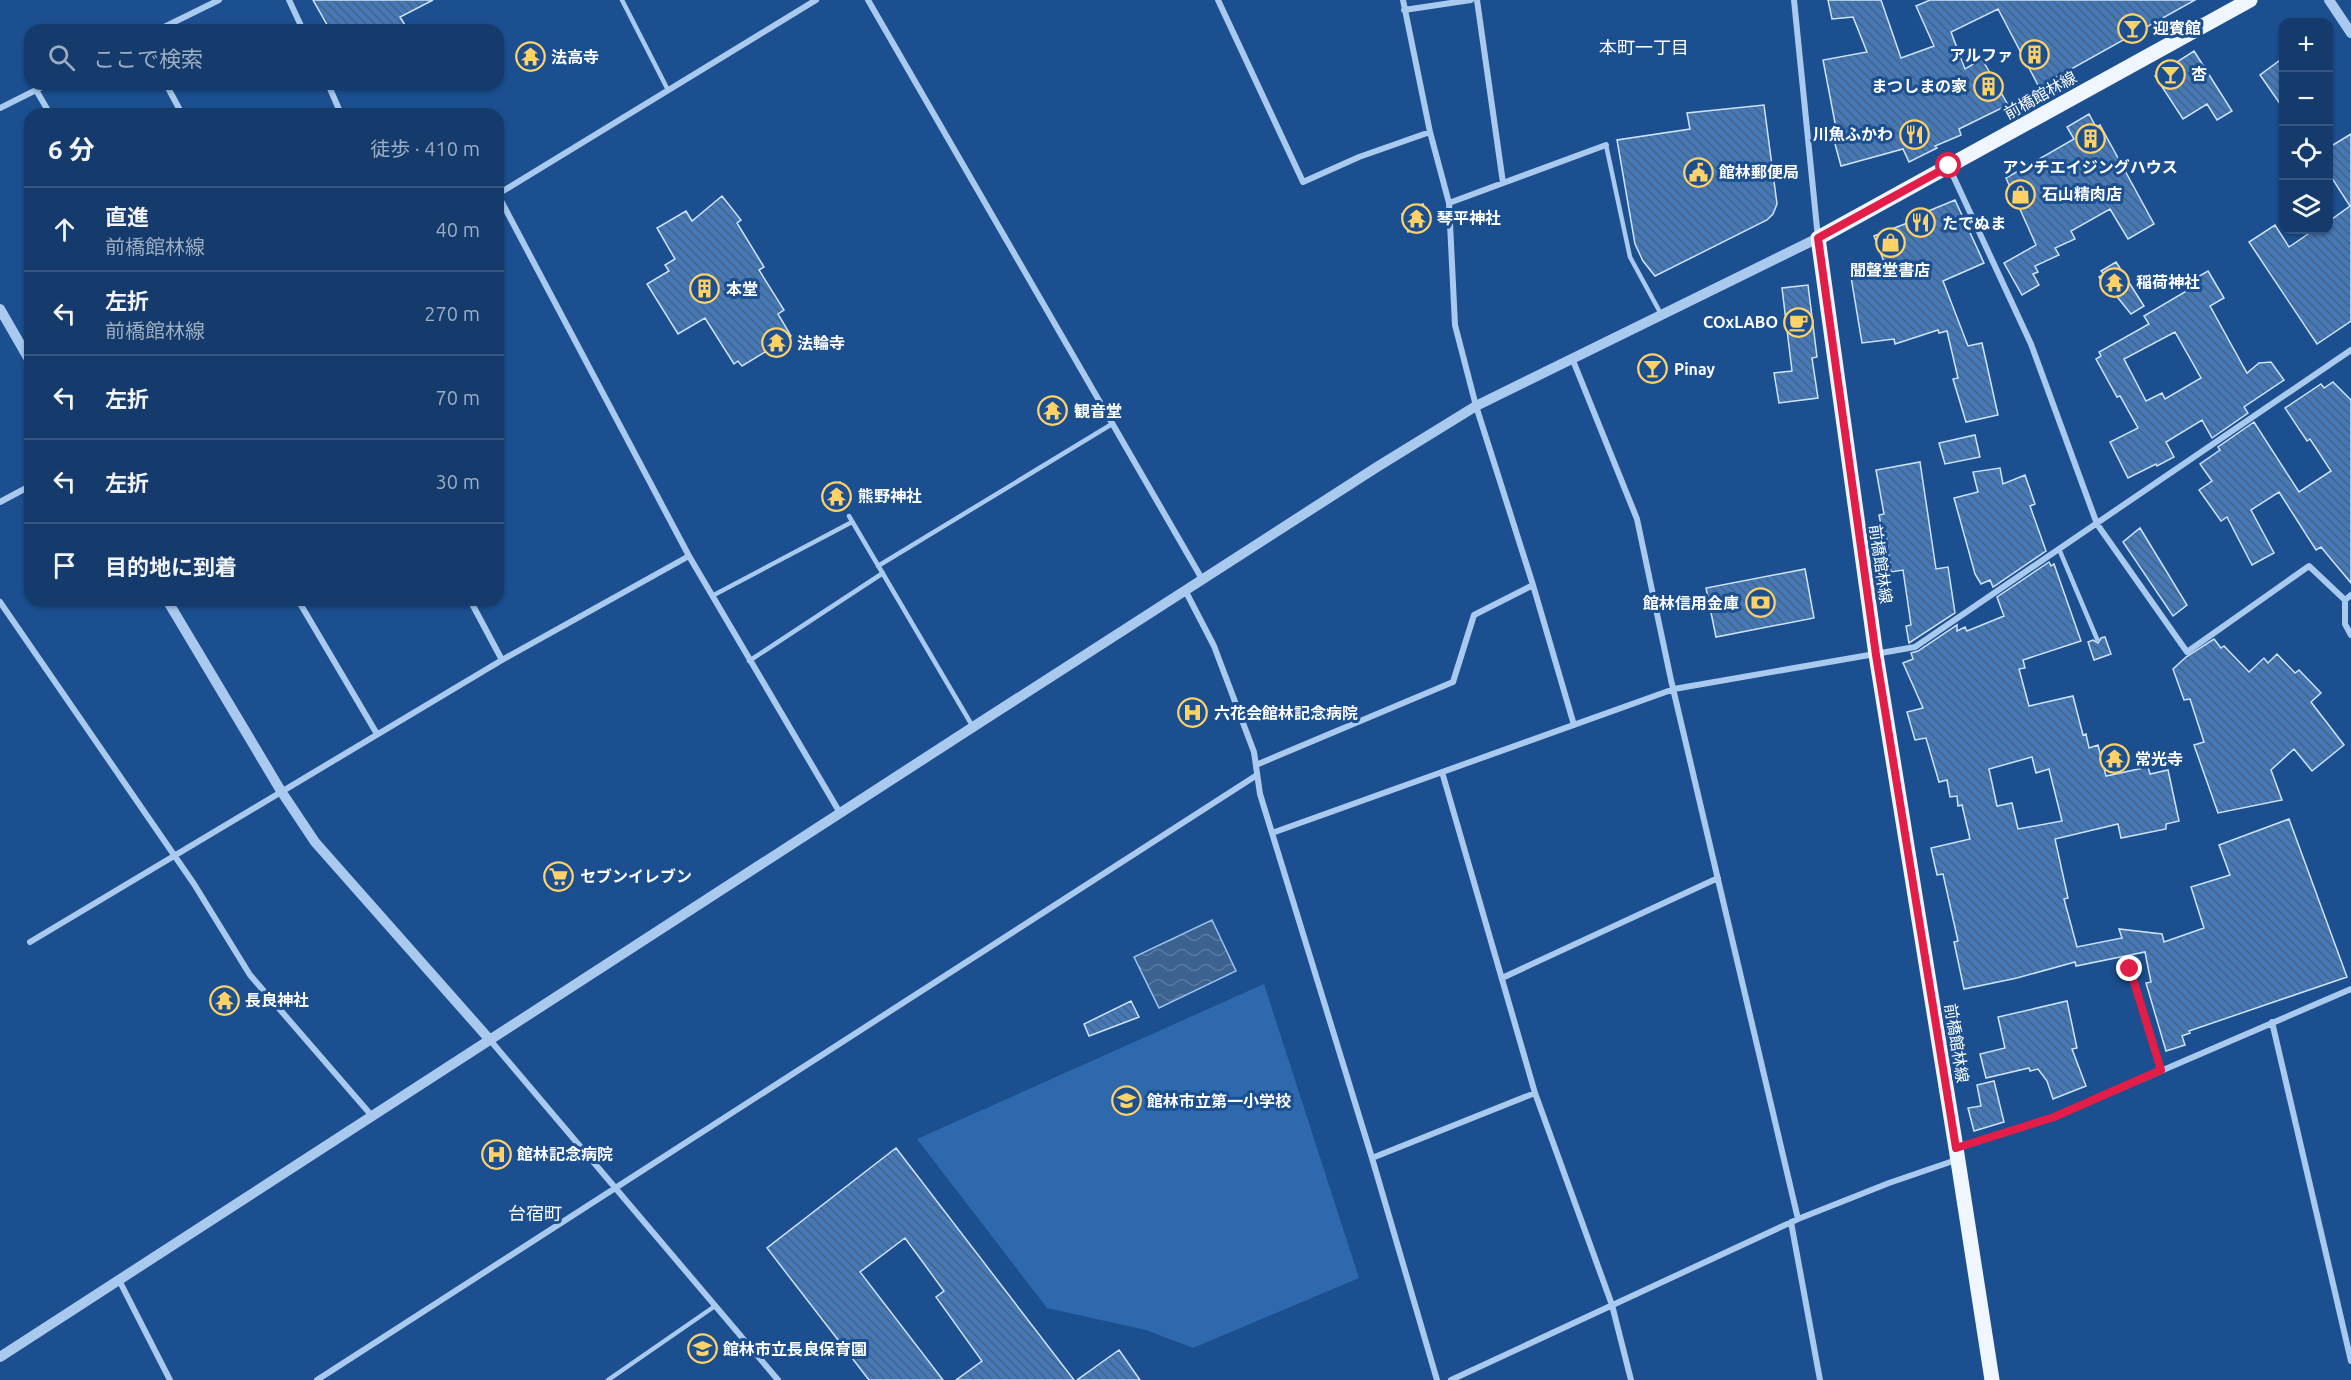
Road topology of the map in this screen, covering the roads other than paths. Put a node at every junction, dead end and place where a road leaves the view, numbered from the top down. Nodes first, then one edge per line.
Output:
1 (219, 0) edge
2 (289, 0) edge
3 (622, 0) edge
4 (816, 0) edge
5 (868, 0) edge
6 (1218, 0) edge
7 (1403, 0) edge
8 (1471, 0) edge
9 (1477, 0) edge
10 (1794, 0) edge
11 (2250, 0) edge
12 (2329, 0) edge
13 (1404, 10) junction
14 (170, 24) edge
15 (300, 24) edge
16 (2351, 33) edge
17 (36, 90) joint
18 (169, 90) edge
19 (331, 90) edge
20 (668, 90) junction
21 (0, 108) edge
22 (46, 108) edge
23 (179, 108) edge
24 (338, 108) edge
25 (1430, 132) junction
26 (1606, 145) joint
27 (1949, 166) junction
28 (1503, 183) junction
29 (504, 191) edge
30 (1449, 203) junction
31 (504, 206) edge
32 (1818, 238) junction
33 (0, 309) edge
34 (1661, 314) junction
35 (2351, 350) edge
36 (24, 351) edge
37 (1572, 358) junction
38 (1476, 406) junction
39 (1112, 424) junction
40 (24, 489) edge
41 (0, 502) edge
42 (849, 516) dead end
43 (852, 522) junction
44 (2097, 524) junction
45 (2059, 549) junction
46 (689, 556) junction
47 (878, 566) junction
48 (883, 573) junction
49 (1202, 579) junction
50 (1533, 585) junction
51 (1185, 591) junction
52 (2351, 595) edge
53 (712, 596) junction
54 (2345, 600) junction
55 (0, 602) edge
56 (171, 606) edge
57 (302, 606) edge
58 (473, 606) edge
59 (2351, 635) edge
60 (2097, 639) dead end
61 (1876, 655) junction
62 (502, 660) junction
63 (750, 662) junction
64 (1674, 689) junction
65 (1574, 724) junction
66 (973, 727) junction
67 (377, 734) junction
68 (1256, 765) junction
69 (1442, 772) junction
70 (1257, 775) junction
71 (280, 791) junction
72 (840, 813) junction
73 (1272, 832) junction
74 (175, 855) junction
75 (1718, 878) junction
76 (30, 942) dead end
77 (2130, 969) dead end
78 (1502, 978) junction
79 (2351, 989) edge
80 (2272, 1022) junction
81 (490, 1040) junction
82 (2161, 1070) junction
83 (1535, 1093) junction
84 (372, 1116) junction
85 (1957, 1154) junction
86 (1372, 1158) junction
87 (615, 1189) junction
88 (1798, 1219) junction
89 (1791, 1222) junction
90 (119, 1280) junction
91 (1612, 1305) junction
92 (715, 1306) junction
93 (0, 1357) edge
94 (2351, 1361) edge
95 (170, 1380) edge
96 (317, 1380) edge
97 (608, 1380) edge
98 (778, 1380) edge
99 (1437, 1380) edge
100 (1451, 1380) edge
101 (1631, 1380) edge
102 (1820, 1380) edge
103 (1992, 1380) edge

1 - 14 street
2 - 15 street
3 - 20 lane
4 - 20 street
5 - 39 street
6 - 25 street
7 - 13 street
8 - 13 street
9 - 28 street
10 - 32 street
11 - 27 main road, 前橋館林線
12 - 16 street
13 - 25 street
17 - 21 street
17 - 22 street
18 - 23 street
19 - 24 street
20 - 29 street
25 - 30 street
26 - 28 street
26 - 34 lane
27 - 32 main road, 前橋館林線
27 - 44 street
28 - 30 street
30 - 38 street
31 - 46 street
32 - 34 street
32 - 61 main road, 前橋館林線
33 - 36 street
34 - 37 street
35 - 44 street
37 - 38 street
37 - 64 street
38 - 49 street
38 - 50 street
39 - 47 lane
39 - 49 street
40 - 41 street
42 - 43 lane
43 - 47 lane
43 - 53 lane
44 - 45 street
44 - 54 street
45 - 60 lane
45 - 61 street
46 - 53 street
46 - 62 street
47 - 48 lane
48 - 63 lane
48 - 66 lane
49 - 51 street
50 - 65 street
50 - 68 street
51 - 66 street
51 - 68 street
52 - 54 street
53 - 63 street
54 - 59 street
55 - 74 street
56 - 71 street
57 - 67 street
58 - 62 street
61 - 64 street
61 - 85 main road, 前橋館林線
62 - 67 street
63 - 72 street
64 - 65 street
64 - 75 street
65 - 69 street
66 - 72 street
67 - 71 street
68 - 70 street
69 - 73 street
69 - 78 street
70 - 73 street
70 - 87 street
71 - 74 street
71 - 81 street
72 - 81 street
73 - 86 street
74 - 76 street
74 - 84 street
75 - 78 street
75 - 88 street
77 - 82 lane
78 - 83 street
79 - 80 street
80 - 82 street
80 - 94 street
81 - 84 street
81 - 87 street
82 - 85 street
83 - 86 street
83 - 91 street
84 - 90 street
85 - 88 street
85 - 103 main road, 前橋館林線
86 - 99 street
87 - 92 street
87 - 96 street
88 - 89 street
89 - 91 street
89 - 102 street
90 - 93 street
90 - 95 street
91 - 100 street
91 - 101 street
92 - 97 lane
92 - 98 street

